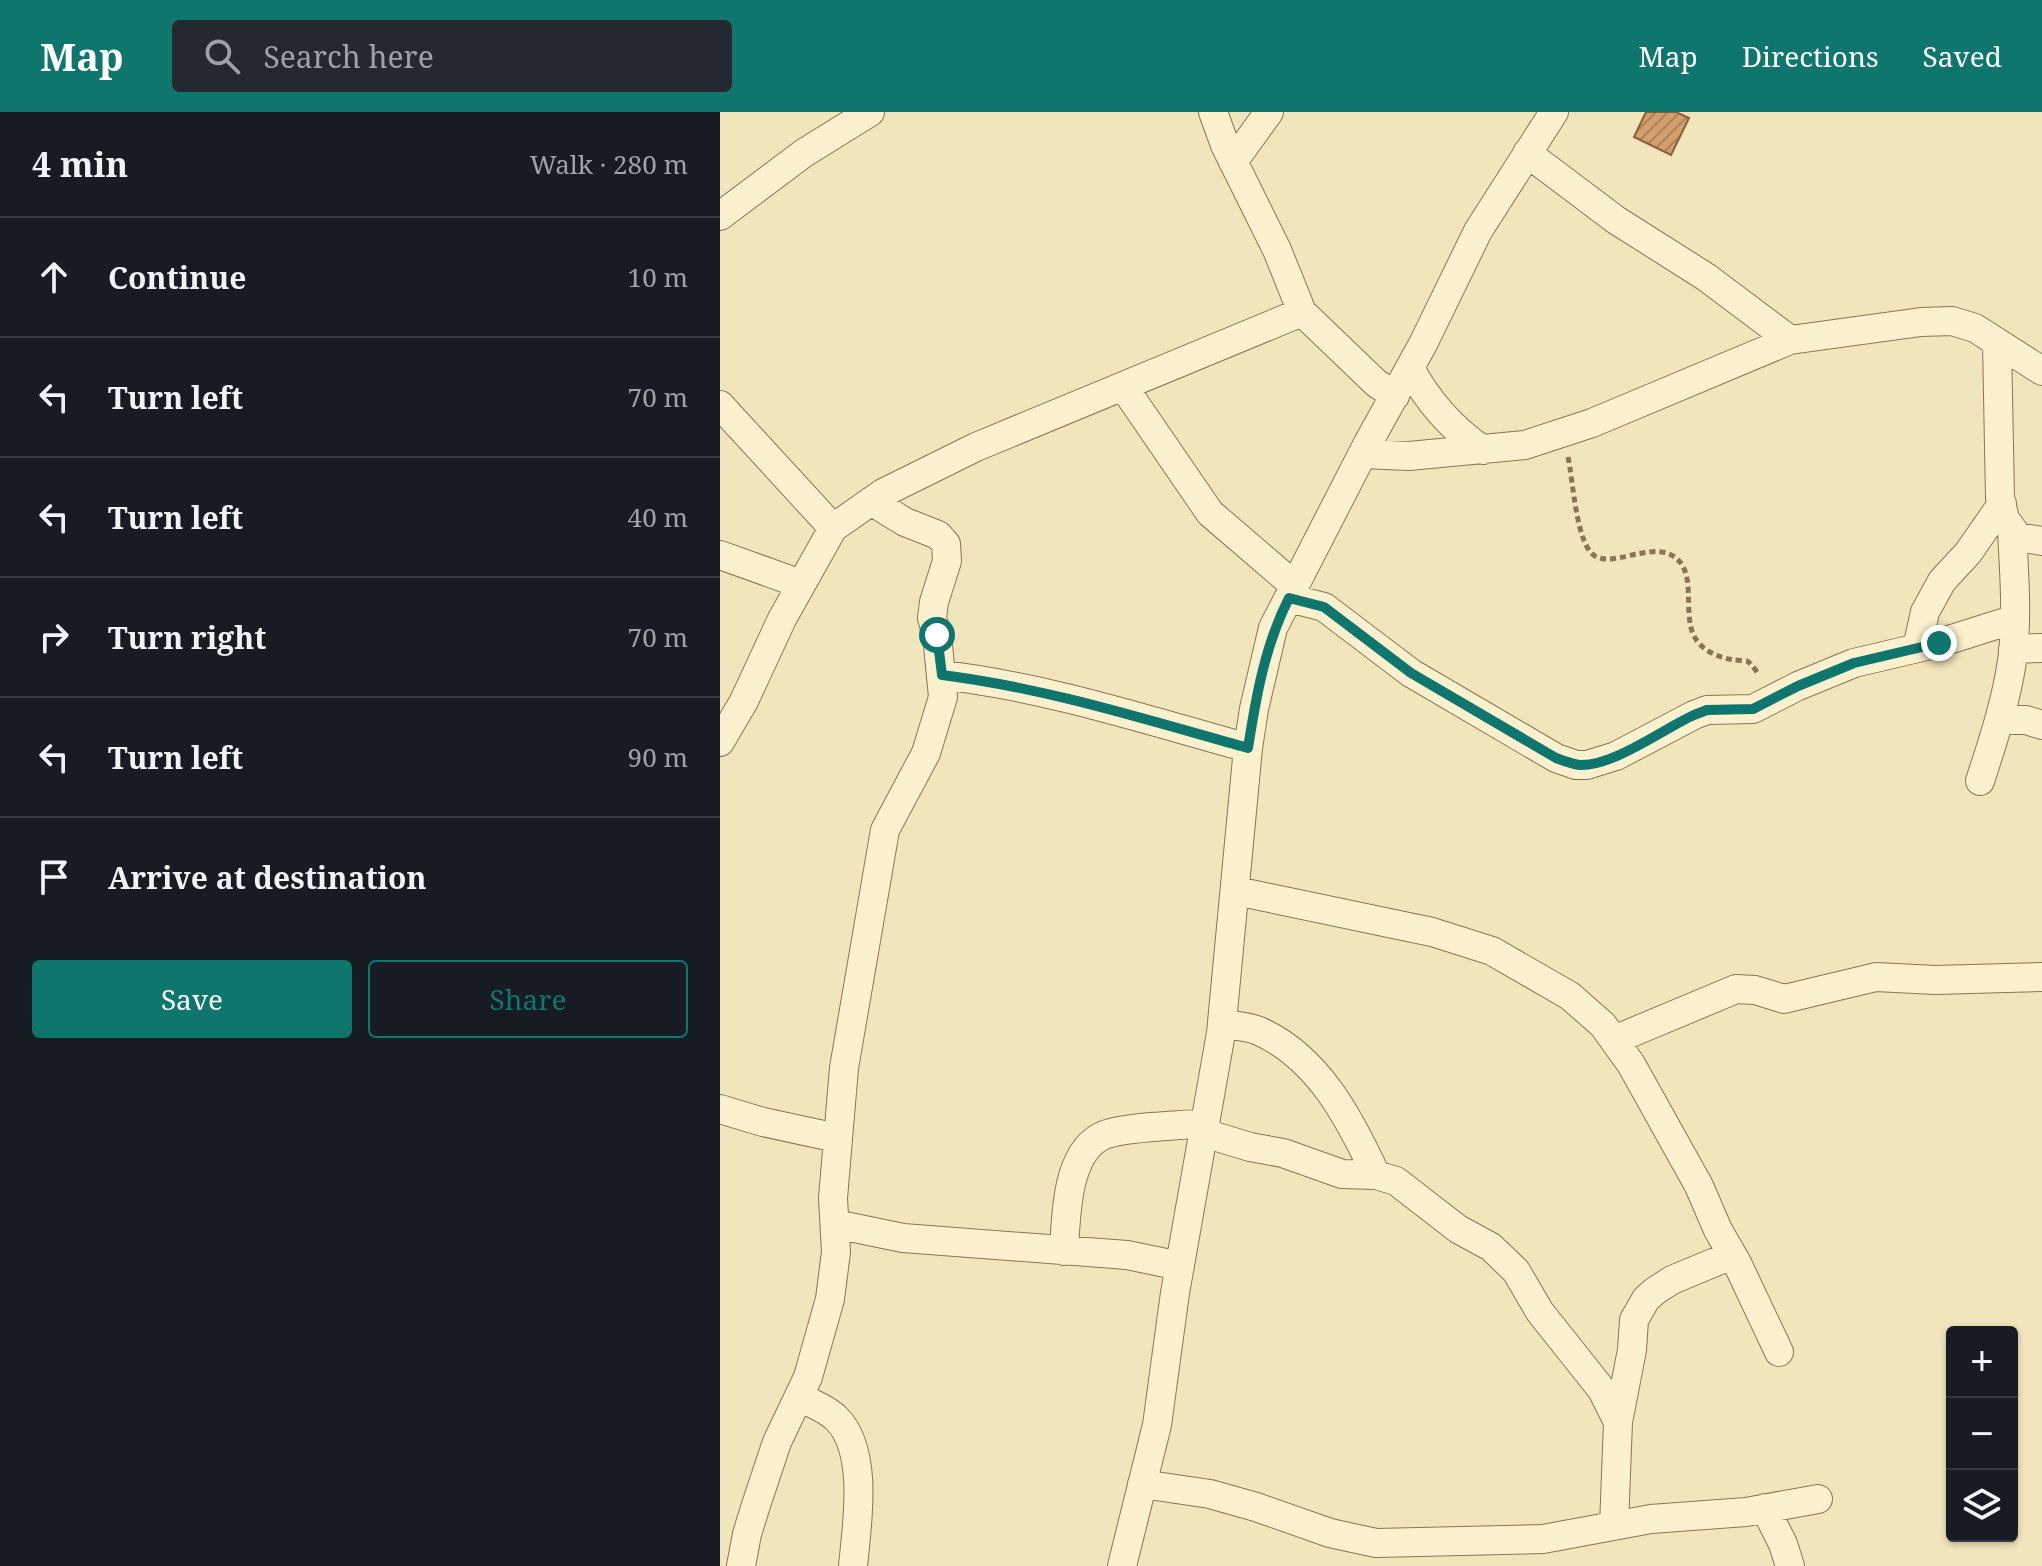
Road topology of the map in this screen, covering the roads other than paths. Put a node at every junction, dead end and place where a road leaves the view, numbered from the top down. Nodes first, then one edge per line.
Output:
1 (870, 112) edge
2 (1213, 112) edge
3 (1269, 112) edge
4 (1554, 112) edge
5 (1527, 153) junction
6 (1233, 162) junction
7 (720, 216) edge
8 (1302, 312) junction
9 (1790, 340) junction
10 (1997, 343) junction
11 (1410, 368) junction
12 (2042, 371) edge
13 (1123, 386) junction
14 (1395, 396) junction
15 (722, 412) edge
16 (1483, 450) junction
17 (1363, 454) junction
18 (871, 501) junction
19 (2007, 517) junction
20 (833, 528) junction
21 (2042, 541) edge
22 (720, 555) edge
23 (801, 584) junction
24 (1292, 592) junction
25 (2015, 619) junction
26 (1917, 648) junction
27 (2042, 648) edge
28 (2013, 649) junction
29 (942, 675) junction
30 (1999, 720) junction
31 (2042, 725) edge
32 (720, 742) edge
33 (1248, 748) junction
34 (1980, 781) dead end
35 (1236, 891) junction
36 (2042, 977) edge
37 (1222, 1024) junction
38 (1614, 1040) junction
39 (720, 1109) edge
40 (1204, 1128) junction
41 (837, 1138) junction
42 (1376, 1175) junction
43 (835, 1224) junction
44 (1064, 1251) junction
45 (1732, 1255) junction
46 (1180, 1266) junction
47 (1779, 1352) dead end
48 (799, 1397) junction
49 (1618, 1422) junction
50 (1142, 1484) junction
51 (1818, 1499) dead end
52 (1765, 1508) junction
53 (1614, 1526) junction
54 (1360, 1553) edge
55 (1508, 1553) edge
56 (741, 1566) edge
57 (853, 1566) edge
58 (1122, 1566) edge
59 (1790, 1566) edge

1 - 7 street
2 - 6 street
3 - 6 street
4 - 5 street
5 - 9 street
5 - 11 street
6 - 8 street
8 - 13 street
8 - 14 street
9 - 10 street
9 - 16 street
10 - 12 street
10 - 19 street
11 - 14 street
11 - 16 street
13 - 18 street
13 - 24 street
14 - 17 street
15 - 20 street
16 - 17 street
17 - 24 street
18 - 20 street
18 - 29 street
19 - 21 street
19 - 25 street
19 - 26 street
20 - 23 street
22 - 23 street
23 - 32 street
24 - 26 street
24 - 33 street
25 - 26 street
25 - 28 street
27 - 28 street
28 - 30 street
29 - 33 street
29 - 41 street
30 - 31 street
30 - 34 street
33 - 35 street
35 - 37 street
35 - 38 street
36 - 38 street
37 - 40 street
37 - 42 street
38 - 45 street
39 - 41 street
40 - 42 street
40 - 44 street
40 - 46 street
41 - 43 street
42 - 49 street
43 - 44 street
43 - 48 street
44 - 46 street
45 - 47 street
45 - 49 street
46 - 50 street
48 - 56 street
48 - 57 street
49 - 53 street
50 - 54 street
50 - 58 street
51 - 52 street
52 - 53 street
52 - 59 street
53 - 55 street
54 - 55 street

